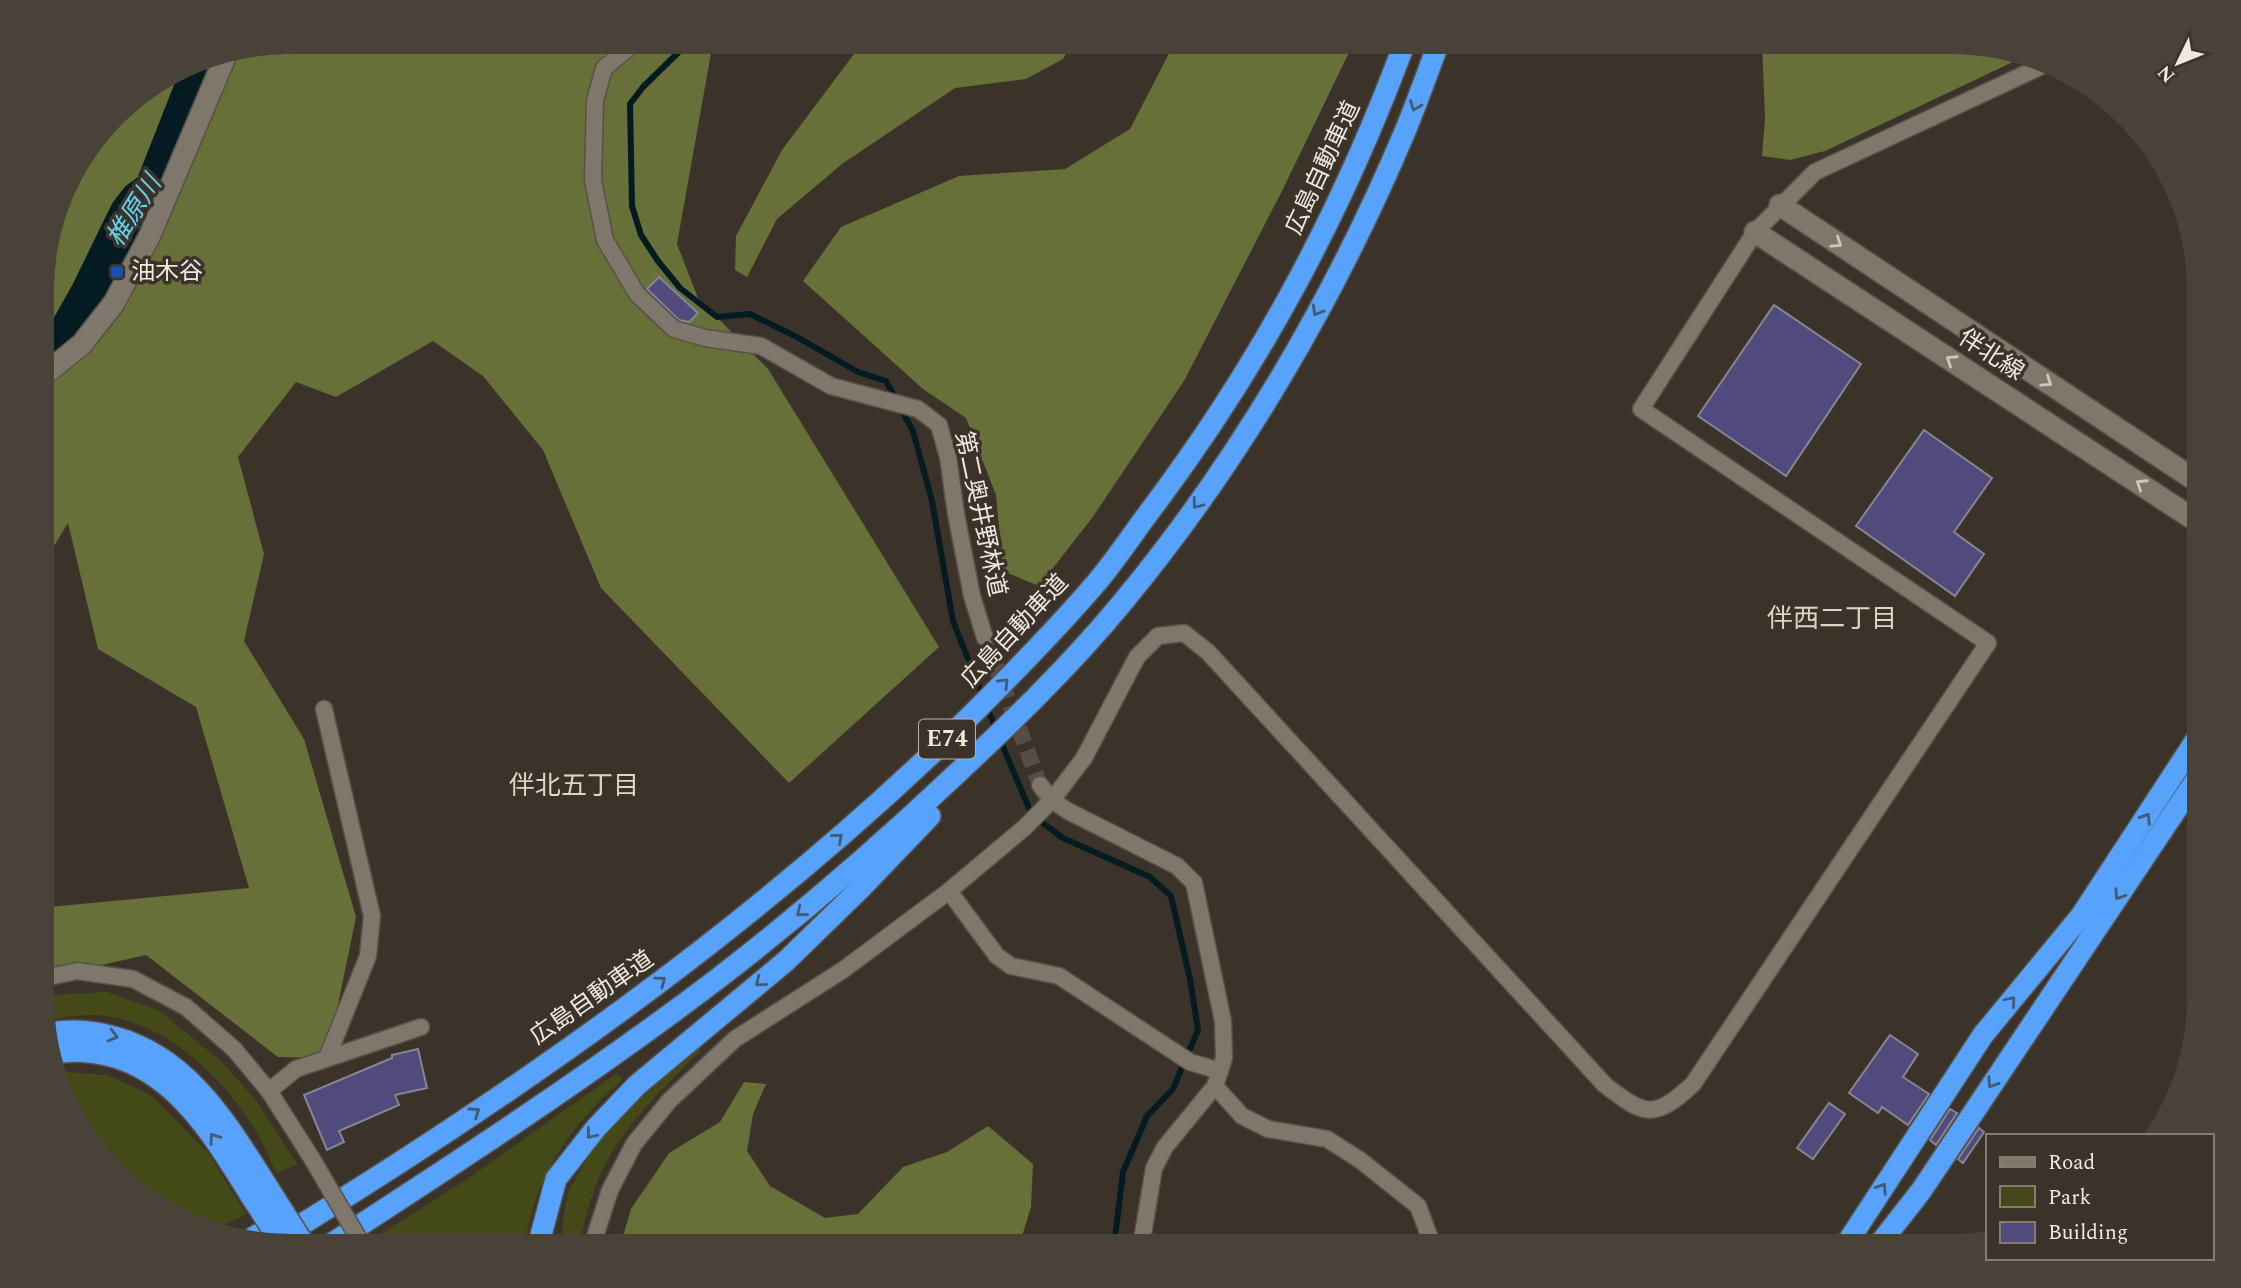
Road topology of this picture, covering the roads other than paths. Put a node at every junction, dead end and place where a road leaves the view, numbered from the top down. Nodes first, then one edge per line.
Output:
1 (1400, 54) edge
2 (1434, 54) edge
3 (620, 55) edge
4 (222, 64) edge
5 (2034, 70) edge
6 (1780, 205) junction
7 (1755, 232) junction
8 (54, 367) edge
9 (2186, 473) edge
10 (2186, 514) edge
11 (985, 638) tunnel mouth
12 (1030, 706) junction
13 (324, 709) dead end
14 (2186, 757) edge
15 (1040, 785) tunnel mouth
16 (2186, 796) edge
17 (1052, 800) junction
18 (949, 891) junction
19 (54, 976) edge
20 (421, 1027) dead end
21 (57, 1032) edge
22 (61, 1053) edge
23 (327, 1058) junction
24 (1217, 1079) junction
25 (269, 1091) junction
26 (437, 1138) junction
27 (259, 1191) junction
28 (263, 1232) edge
29 (277, 1233) edge
30 (1142, 1233) edge
31 (1428, 1233) edge
32 (1853, 1233) edge
33 (1888, 1233) edge
34 (286, 1234) edge
35 (295, 1234) edge
36 (346, 1234) edge
37 (356, 1234) edge
38 (541, 1234) edge
39 (596, 1234) edge

26 -> 1 highway, 広島自動車道 / E74
2 -> 12 highway, E74
3 - 11 street, 第二奥井野林道
4 - 8 street
5 - 6 street
6 - 7 street
6 -> 9 street, 伴北線
10 -> 7 street, 伴北線
7 - 17 street
12 -> 36 highway, E74
12 -> 38 highway
13 - 23 street
32 -> 14 highway
15 - 17 street
16 -> 33 highway
17 - 18 street
17 - 24 street
18 - 24 street
18 - 39 street
19 - 25 street
20 - 23 street
21 -> 27 highway
27 -> 22 highway
23 - 25 street
24 - 30 street
24 - 31 street
25 - 37 street, bridge
26 - 28 highway
26 - 34 highway, 広島自動車道 / E74
27 - 29 highway, bridge
27 - 35 highway, bridge

